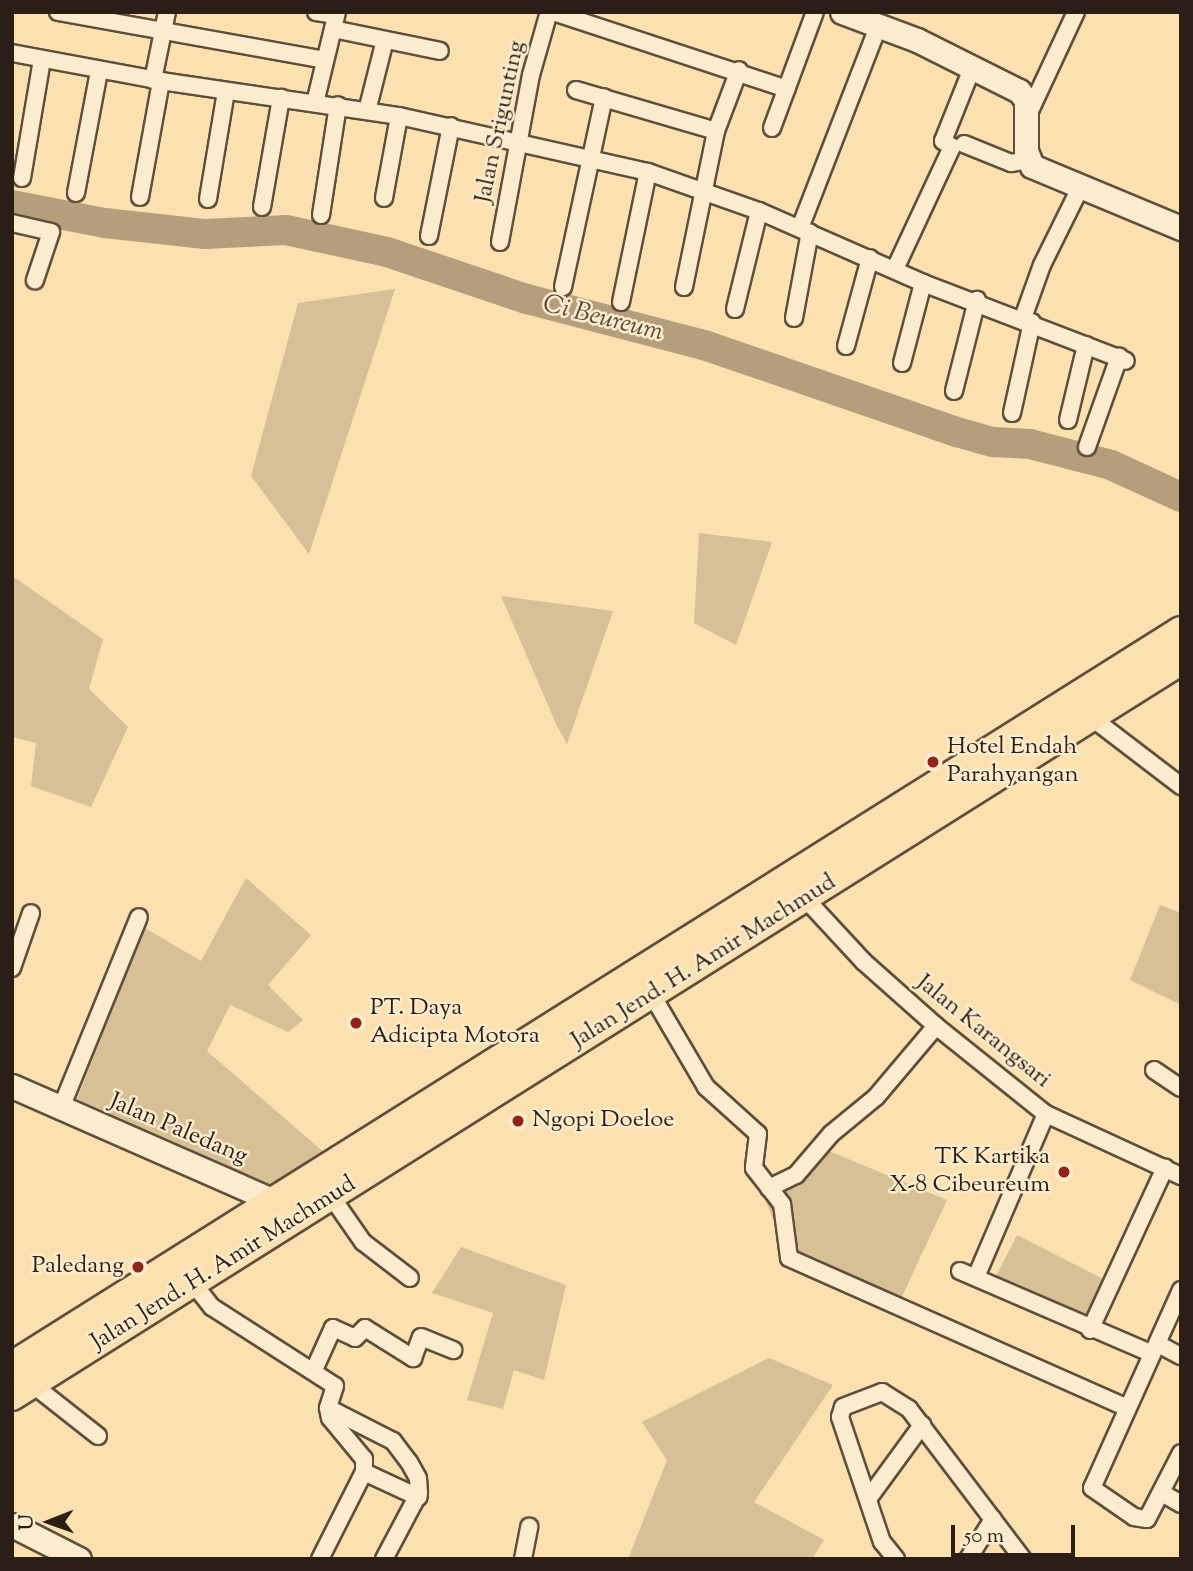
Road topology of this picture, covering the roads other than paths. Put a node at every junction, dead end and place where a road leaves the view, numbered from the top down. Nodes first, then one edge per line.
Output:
1 (58, 12) edge
2 (167, 12) edge
3 (316, 12) edge
4 (551, 12) edge
5 (816, 12) edge
6 (842, 12) edge
7 (1076, 12) edge
8 (335, 19) edge
9 (878, 27) junction
10 (164, 30) junction
11 (385, 40) junction
12 (440, 51) dead end
13 (12, 52) edge
14 (43, 60) junction
15 (325, 60) junction
16 (973, 66) junction
17 (739, 70) junction
18 (99, 71) junction
19 (157, 80) junction
20 (787, 89) junction
21 (576, 90) dead end
22 (226, 91) junction
23 (604, 97) junction
24 (282, 98) junction
25 (315, 103) junction
26 (338, 105) junction
27 (367, 111) junction
28 (1028, 115) junction
29 (399, 116) junction
30 (451, 126) junction
31 (772, 128) dead end
32 (716, 131) junction
33 (519, 144) junction
34 (964, 144) dead end
35 (591, 160) junction
36 (1028, 160) junction
37 (648, 172) junction
38 (22, 178) dead end
39 (1081, 186) junction
40 (702, 191) junction
41 (76, 193) dead end
42 (141, 197) dead end
43 (384, 198) dead end
44 (208, 199) dead end
45 (262, 207) dead end
46 (759, 211) junction
47 (321, 215) dead end
48 (12, 223) edge
49 (1181, 228) edge
50 (805, 230) junction
51 (429, 236) dead end
52 (500, 242) dead end
53 (870, 258) junction
54 (895, 270) junction
55 (35, 280) dead end
56 (923, 283) junction
57 (684, 286) dead end
58 (563, 287) dead end
59 (977, 300) junction
60 (621, 302) dead end
61 (735, 309) dead end
62 (794, 318) dead end
63 (1027, 320) junction
64 (1086, 345) junction
65 (846, 346) dead end
66 (902, 363) dead end
67 (954, 391) dead end
68 (1012, 412) dead end
69 (1068, 420) dead end
70 (1087, 447) dead end
71 (1181, 631) edge
72 (1181, 660) edge
73 (1092, 718) junction
74 (1181, 786) edge
75 (797, 888) junction
76 (31, 914) dead end
77 (139, 917) dead end
78 (12, 968) edge
79 (652, 995) junction
80 (936, 1026) junction
81 (1154, 1070) dead end
82 (12, 1086) edge
83 (1181, 1088) edge
84 (61, 1108) junction
85 (1046, 1114) junction
86 (1165, 1168) junction
87 (1181, 1176) edge
88 (769, 1188) junction
89 (331, 1196) junction
90 (274, 1201) junction
91 (960, 1271) dead end
92 (976, 1277) junction
93 (410, 1278) dead end
94 (193, 1283) junction
95 (1181, 1290) edge
96 (1090, 1330) junction
97 (1154, 1349) junction
98 (453, 1350) dead end
99 (1181, 1356) edge
100 (314, 1370) junction
101 (19, 1382) edge
102 (328, 1408) junction
103 (1127, 1408) junction
104 (922, 1425) junction
105 (98, 1436) dead end
106 (1181, 1453) edge
107 (365, 1472) junction
108 (1162, 1493) junction
109 (868, 1499) junction
110 (415, 1503) junction
111 (1181, 1504) edge
112 (993, 1519) junction
113 (12, 1525) edge
114 (529, 1527) dead end
115 (79, 1559) edge
116 (320, 1559) edge
117 (384, 1559) edge
118 (523, 1559) edge
119 (896, 1559) edge
120 (968, 1559) edge
121 (1023, 1559) edge

1 - 10 street
2 - 10 street
3 - 8 street
4 - 17 street
4 - 33 street, Jalan Srigunting
5 - 20 street
6 - 9 street
7 - 28 street
8 - 11 street
8 - 15 street
9 - 16 street
9 - 50 street
10 - 15 street
10 - 19 street
11 - 12 street
11 - 27 street
13 - 14 street
14 - 18 street
14 - 38 street
15 - 25 street
16 - 28 street
16 - 54 street
17 - 20 street
17 - 32 street
18 - 19 street
18 - 41 street
19 - 22 street
19 - 42 street
20 - 31 street
21 - 23 street
22 - 24 street
22 - 44 street
23 - 32 street
23 - 35 street
24 - 25 street
24 - 45 street
25 - 26 street
26 - 27 street
26 - 47 street
27 - 29 street
28 - 36 street
29 - 30 street
29 - 43 street
30 - 33 street
30 - 51 street
32 - 40 street
33 - 35 street
33 - 52 street, Jalan Srigunting
34 - 36 street
35 - 37 street
35 - 58 street
36 - 39 street
37 - 40 street
37 - 60 street
39 - 49 street
39 - 63 street
40 - 46 street
40 - 57 street
46 - 50 street
46 - 61 street
48 - 55 street
50 - 53 street
50 - 62 street
53 - 54 street
53 - 65 street
54 - 56 street
56 - 59 street
56 - 66 street
59 - 63 street
59 - 67 street
63 - 64 street
63 - 68 street
64 - 69 street
64 - 70 street
71 - 75 highway, Jalan Jend. H. Amir Machmud
72 - 73 highway, Jalan Jend. H. Amir Machmud
73 - 74 street
73 - 75 highway, Jalan Jend. H. Amir Machmud
75 - 79 highway, Jalan Jend. H. Amir Machmud
75 - 80 street, Jalan Karangsari
75 - 90 highway, Jalan Jend. H. Amir Machmud
76 - 78 street
77 - 84 street
79 - 88 street
79 - 89 highway, Jalan Jend. H. Amir Machmud
80 - 85 street, Jalan Karangsari
80 - 88 street
81 - 83 street
82 - 84 street, Jalan Paledang
84 - 90 street, Jalan Paledang
85 - 86 street, Jalan Karangsari
85 - 92 street
86 - 87 street, Jalan Karangsari
86 - 96 street
88 - 103 street
89 - 93 street
89 - 94 highway, Jalan Jend. H. Amir Machmud
90 - 101 highway, Jalan Jend. H. Amir Machmud
91 - 92 street
92 - 96 street
94 - 100 street
94 - 101 highway, Jalan Jend. H. Amir Machmud
95 - 97 street
96 - 97 street
97 - 99 street
97 - 103 street
98 - 100 street
100 - 102 street
101 - 105 street
102 - 107 street
102 - 110 street
103 - 108 street
104 - 109 street
104 - 109 street
104 - 112 street
106 - 108 street
107 - 110 street
107 - 116 street
108 - 111 street
109 - 119 street
110 - 117 street
112 - 120 street
112 - 121 street
113 - 115 street
114 - 118 street

